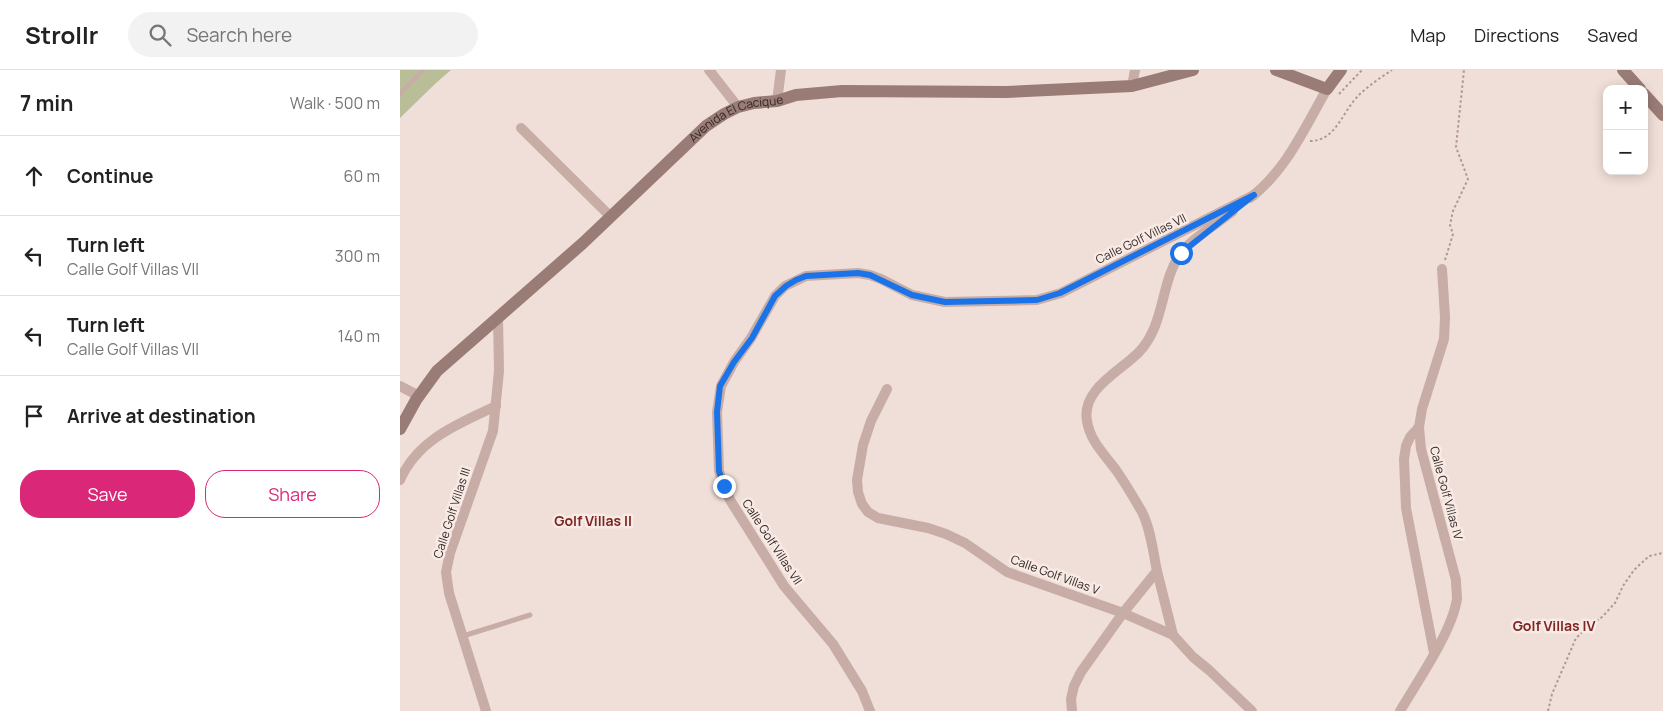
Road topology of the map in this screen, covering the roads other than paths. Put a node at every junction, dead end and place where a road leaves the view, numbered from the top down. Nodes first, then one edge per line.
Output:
1 (423, 70) edge
2 (709, 70) edge
3 (781, 70) edge
4 (1135, 70) edge
5 (1193, 70) edge
6 (1276, 70) edge
7 (1341, 70) edge
8 (1623, 70) edge
9 (1636, 85) edge
10 (1132, 86) junction
11 (1327, 89) junction
12 (400, 93) edge
13 (1648, 98) edge
14 (777, 101) junction
15 (738, 107) junction
16 (1663, 115) edge
17 (521, 128) dead end
18 (1254, 195) junction
19 (610, 216) junction
20 (1442, 269) road end
21 (498, 318) junction
22 (400, 386) edge
23 (887, 388) dead end
24 (419, 396) junction
25 (496, 406) junction
26 (1419, 427) junction
27 (400, 429) edge
28 (400, 480) edge
29 (1157, 571) junction
30 (1123, 613) junction
31 (530, 615) dead end
32 (1173, 634) junction
33 (463, 636) junction
34 (1434, 653) junction
35 (486, 711) edge
36 (870, 711) edge
37 (1072, 711) edge
38 (1252, 711) edge
39 (1400, 711) edge

1 - 12 lane
2 - 15 street
3 - 14 street
4 - 10 street
5 - 10 street, Avenida El Cacique
6 - 11 street
7 - 11 street
8 - 9 street
10 - 14 street, Avenida El Cacique
11 - 18 street
13 - 16 street
14 - 15 street, Avenida El Cacique
15 - 19 street, Avenida El Cacique
17 - 19 street
18 - 29 street
18 - 36 street, Calle Golf Villas VII
19 - 21 street, Avenida El Cacique
20 - 26 street, Calle Golf Villas IV
21 - 24 street, Avenida El Cacique
21 - 25 street, Calle Golf Villas III
22 - 24 street
23 - 30 street, Calle Golf Villas V
24 - 27 street, Avenida El Cacique
25 - 28 street
25 - 33 street, Calle Golf Villas III
26 - 34 street
26 - 34 street, Calle Golf Villas IV
29 - 30 street
29 - 32 street
30 - 32 street, Calle Golf Villas V
30 - 37 street
31 - 33 lane
32 - 38 street, Calle Golf Villas V
33 - 35 street, Calle Golf Villas III
34 - 39 street, Calle Golf Villas IV

